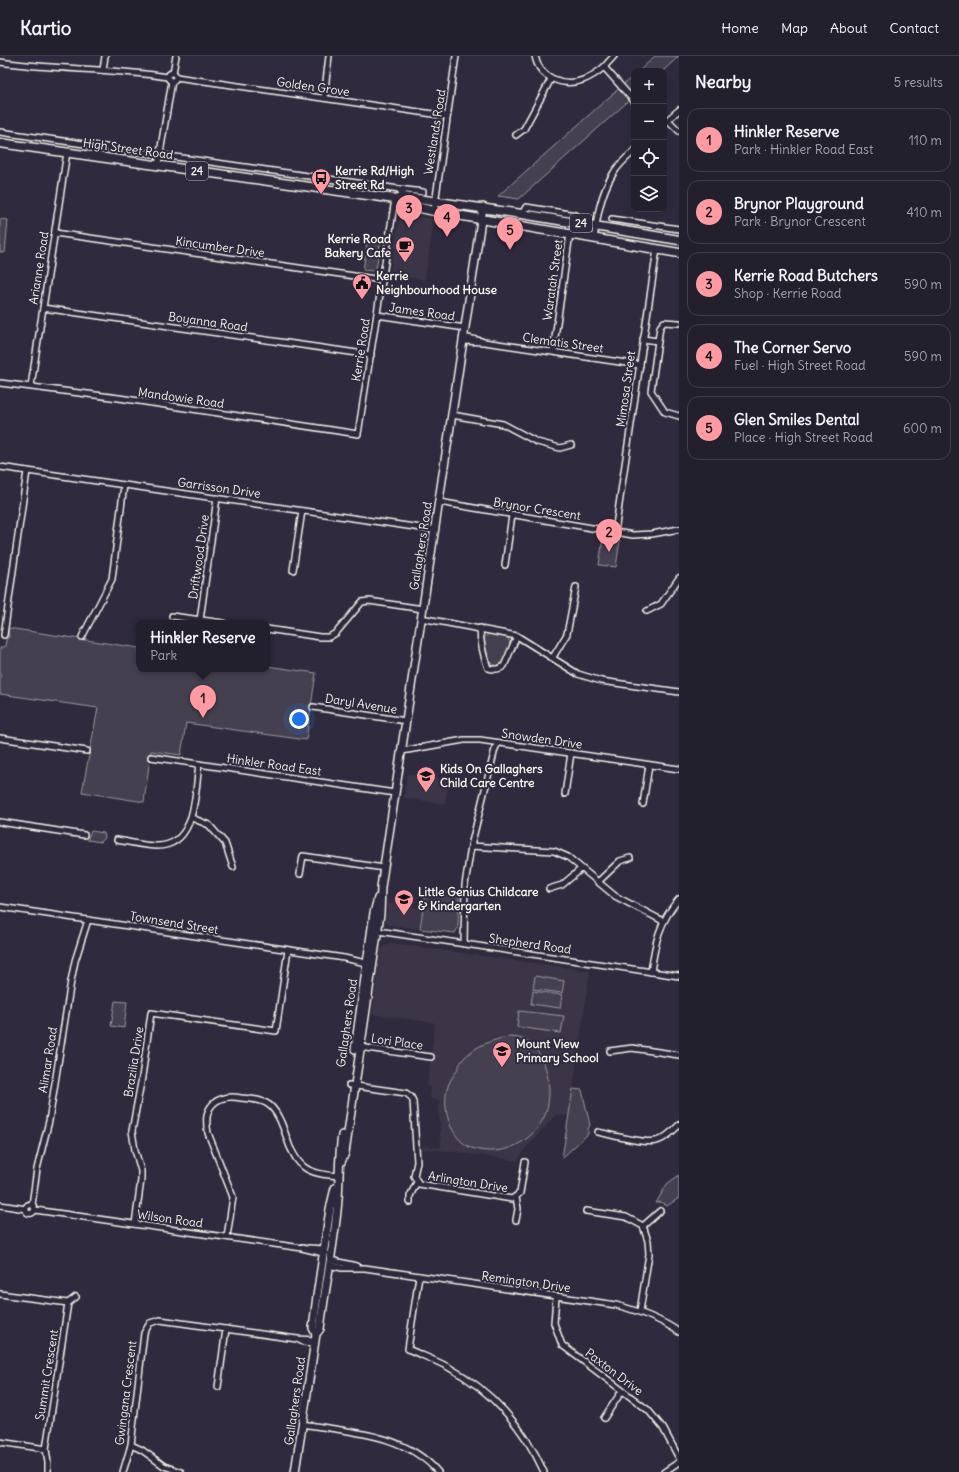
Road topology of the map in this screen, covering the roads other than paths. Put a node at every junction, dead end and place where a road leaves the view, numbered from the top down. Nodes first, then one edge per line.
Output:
1 (105, 56) edge
2 (176, 56) edge
3 (329, 56) edge
4 (456, 56) edge
5 (536, 56) edge
6 (614, 56) edge
7 (0, 62) edge
8 (604, 67) junction
9 (103, 70) junction
10 (172, 77) junction
11 (551, 79) junction
12 (324, 98) junction
13 (631, 98) edge
14 (679, 110) edge
15 (447, 116) junction
16 (667, 121) edge
17 (667, 123) edge
18 (679, 131) edge
19 (0, 132) edge
20 (516, 135) dead end
21 (0, 143) edge
22 (68, 152) junction
23 (631, 154) edge
24 (160, 155) junction
25 (158, 165) junction
26 (399, 189) junction
27 (423, 192) dead end
28 (404, 197) junction
29 (395, 199) junction
30 (434, 200) junction
31 (483, 208) junction
32 (434, 211) junction
33 (481, 219) junction
34 (612, 219) dead end
35 (622, 221) junction
36 (596, 225) junction
37 (618, 229) junction
38 (679, 229) edge
39 (55, 233) junction
40 (570, 234) junction
41 (594, 239) junction
42 (679, 240) edge
43 (617, 243) junction
44 (657, 249) junction
45 (677, 255) edge
46 (382, 280) junction
47 (43, 308) junction
48 (377, 315) junction
49 (679, 323) edge
50 (465, 328) junction
51 (463, 339) junction
52 (643, 340) junction
53 (658, 341) junction
54 (553, 352) junction
55 (371, 355) junction
56 (640, 364) junction
57 (0, 383) edge
58 (31, 386) junction
59 (452, 415) junction
60 (679, 416) edge
61 (358, 434) joint
62 (571, 445) dead end
63 (0, 467) edge
64 (27, 471) junction
65 (124, 485) junction
66 (218, 498) junction
67 (439, 502) junction
68 (302, 511) junction
69 (512, 515) junction
70 (679, 529) edge
71 (435, 530) junction
72 (615, 532) junction
73 (505, 564) dead end
74 (293, 570) dead end
75 (679, 578) edge
76 (576, 587) dead end
77 (423, 609) junction
78 (647, 611) dead end
79 (172, 616) dead end
80 (421, 618) junction
81 (200, 620) joint
82 (480, 628) junction
83 (270, 629) edge
84 (4, 635) dead end
85 (517, 636) junction
86 (82, 637) dead end
87 (553, 657) junction
88 (679, 692) edge
89 (314, 707) dead end
90 (406, 721) junction
91 (0, 738) edge
92 (498, 743) junction
93 (86, 751) dead end
94 (402, 751) junction
95 (571, 753) junction
96 (151, 757) dead end
97 (200, 764) junction
98 (649, 765) junction
99 (679, 769) edge
100 (396, 793) junction
101 (565, 794) dead end
102 (643, 804) dead end
103 (192, 818) junction
104 (0, 822) edge
105 (84, 834) dead end
106 (117, 840) dead end
107 (471, 846) junction
108 (630, 858) dead end
109 (233, 867) dead end
110 (384, 868) junction
111 (581, 869) junction
112 (300, 874) dead end
113 (598, 882) junction
114 (549, 889) dead end
115 (679, 899) edge
116 (0, 907) edge
117 (88, 920) junction
118 (663, 921) junction
119 (375, 931) junction
120 (464, 944) junction
121 (288, 950) junction
122 (367, 961) junction
123 (651, 972) junction
124 (679, 976) edge
125 (358, 1046) junction
126 (610, 1051) dead end
127 (679, 1055) edge
128 (431, 1057) dead end
129 (352, 1085) junction
130 (679, 1125) edge
131 (598, 1132) dead end
132 (525, 1162) dead end
133 (417, 1182) junction
134 (338, 1184) junction
135 (516, 1197) junction
136 (410, 1202) dead end
137 (0, 1205) edge
138 (33, 1208) junction
139 (586, 1211) dead end
140 (660, 1211) dead end
141 (516, 1220) dead end
142 (135, 1224) junction
143 (643, 1226) junction
144 (227, 1237) junction
145 (326, 1251) junction
146 (327, 1262) junction
147 (342, 1268) junction
148 (365, 1268) junction
149 (328, 1273) junction
150 (419, 1276) junction
151 (0, 1294) edge
152 (76, 1297) dead end
153 (556, 1297) junction
154 (68, 1304) junction
155 (640, 1311) junction
156 (226, 1329) junction
157 (679, 1332) edge
158 (315, 1339) junction
159 (218, 1387) dead end
160 (622, 1391) junction
161 (604, 1418) dead end
162 (302, 1424) junction
163 (0, 1442) edge
164 (131, 1445) junction
165 (46, 1449) junction
166 (679, 1458) edge
167 (679, 1462) edge
168 (48, 1472) edge
169 (123, 1472) edge
170 (181, 1472) edge
171 (295, 1472) edge
172 (438, 1472) edge
173 (544, 1472) edge
174 (664, 1472) edge

1 - 9 street
2 - 10 street
3 - 12 street
4 - 15 street, Westlands Road
5 - 11 street
6 - 8 street
7 - 9 street, Golden Grove
8 - 11 street
8 - 13 street
9 - 10 street, Golden Grove
10 - 12 street, Golden Grove
10 - 24 street
11 - 20 street
12 - 15 street, Golden Grove
14 - 16 street
15 - 30 street, Westlands Road
17 - 18 street
19 - 24 street
21 - 22 main road, High Street Road / 24
22 - 25 main road, High Street Road / 24
22 - 39 street, Arianne Road
23 - 36 street
24 - 25 street
24 - 26 street
25 - 29 main road, High Street Road / 24
26 - 27 street
26 - 28 street
28 - 29 main road, High Street Road / 24
28 - 30 main road, High Street Road / 24
29 - 32 main road, High Street Road / 24
29 - 46 street, Kerrie Road
30 - 31 main road, High Street Road / 24
30 - 32 street, Westlands Road
31 - 33 street, Gallaghers Road
31 - 36 main road, High Street Road / 24
32 - 33 main road, High Street Road / 24
33 - 40 main road, High Street Road / 24
33 - 50 street, Gallaghers Road
34 - 35 street
35 - 37 street
35 - 38 street
36 - 37 main road, High Street Road / 24
36 - 41 street
37 - 42 main road, High Street Road / 24
37 - 43 main road
39 - 46 street, Kincumber Drive
39 - 47 street, Arianne Road
40 - 41 main road, High Street Road / 24
40 - 54 street, Waratah Street
41 - 43 main road, High Street Road / 24
43 - 44 main road, High Street Road / 24
44 - 45 main road, High Street Road / 24
44 - 52 street, Mimosa Street
46 - 48 street, Kerrie Road
47 - 55 street, Boyanna Road
47 - 58 street, Arianne Road
48 - 50 street, James Road
48 - 55 street, Kerrie Road
49 - 53 street
50 - 51 street, Gallaghers Road
51 - 54 street, Clematis Street
51 - 59 street, Gallaghers Road
52 - 53 street
52 - 56 street, Mimosa Street
53 - 60 street
54 - 56 street, Clematis Street
55 - 61 street, Kerrie Road
56 - 72 street, Mimosa Street
57 - 58 street, Mandowie Road
58 - 61 street, Mandowie Road
59 - 62 street
59 - 67 street, Gallaghers Road
63 - 64 street, Garrisson Drive
64 - 65 street, Garrisson Drive
64 - 84 street
65 - 66 street, Garrisson Drive
65 - 86 street
66 - 68 street, Garrisson Drive
66 - 81 street, Driftwood Drive
67 - 69 street, Brynor Crescent
67 - 71 street, Gallaghers Road
68 - 71 street, Garrisson Drive
68 - 74 street
69 - 72 street, Brynor Crescent
69 - 73 street
70 - 72 street, Brynor Crescent
71 - 77 street, Gallaghers Road
75 - 78 street
76 - 87 street
77 - 80 street, Gallaghers Road
77 - 83 street
79 - 81 street
80 - 82 street
80 - 90 street, Gallaghers Road
82 - 85 street
82 - 85 street
85 - 87 street
87 - 88 street
89 - 90 street, Daryl Avenue
90 - 94 street, Gallaghers Road
91 - 93 street
92 - 94 street, Snowden Drive
92 - 95 street, Snowden Drive
92 - 107 street
94 - 100 street, Gallaghers Road
95 - 98 street, Snowden Drive
95 - 101 street
96 - 97 street, Hinkler Road East
97 - 100 street, Hinkler Road East
97 - 103 street
98 - 99 street, Snowden Drive
98 - 102 street
100 - 110 street, Gallaghers Road
103 - 106 street
103 - 109 street
104 - 105 street
107 - 111 street
107 - 120 street
108 - 113 street
110 - 112 street
110 - 119 street, Gallaghers Road
111 - 113 street
111 - 114 street
113 - 118 street
115 - 118 street
116 - 117 street, Townsend Street
117 - 121 street, Townsend Street
117 - 138 street, Alimar Road
118 - 123 street
119 - 120 street, Shepherd Road
119 - 122 street, Gallaghers Road
119 - 125 street, Gallaghers Road
120 - 123 street, Shepherd Road
121 - 122 street, Townsend Street
121 - 142 street, Brazilia Drive
122 - 125 street, Gallaghers Road
123 - 124 street, Shepherd Road
125 - 128 street, Lori Place
125 - 129 street, Gallaghers Road
126 - 127 street
129 - 133 street, Arlington Drive
129 - 134 street, Gallaghers Road
130 - 131 street
132 - 135 street, Arlington Drive
133 - 135 street, Arlington Drive
133 - 136 street, Arlington Drive
134 - 144 street
134 - 145 street, Gallaghers Road
135 - 141 street, Arlington Drive
137 - 138 street
138 - 142 street, Wilson Road
139 - 143 street
140 - 143 street
142 - 144 street, Wilson Road
143 - 155 street
144 - 145 street, Wilson Road
145 - 146 street, Gallaghers Road
146 - 147 street, Remington Drive
146 - 148 street, Remington Drive
146 - 149 street, Gallaghers Road
146 - 158 street, Gallaghers Road
147 - 148 street, Remington Drive
147 - 149 street
148 - 150 street, Remington Drive
149 - 158 street, Gallaghers Road
150 - 153 street, Remington Drive
150 - 173 street
151 - 154 street
152 - 154 street
153 - 155 street, Remington Drive
153 - 160 street, Paxton Drive
154 - 165 street, Summit Crescent
155 - 157 street, Remington Drive
156 - 158 street, Gwingana Crescent
156 - 159 street
156 - 164 street, Gwingana Crescent
158 - 162 street, Gallaghers Road
160 - 161 street
160 - 166 street, Paxton Drive
162 - 171 street, Gallaghers Road
162 - 172 street
163 - 165 street
164 - 169 street, Gwingana Crescent
164 - 170 street
165 - 168 street, Summit Crescent
167 - 174 street

